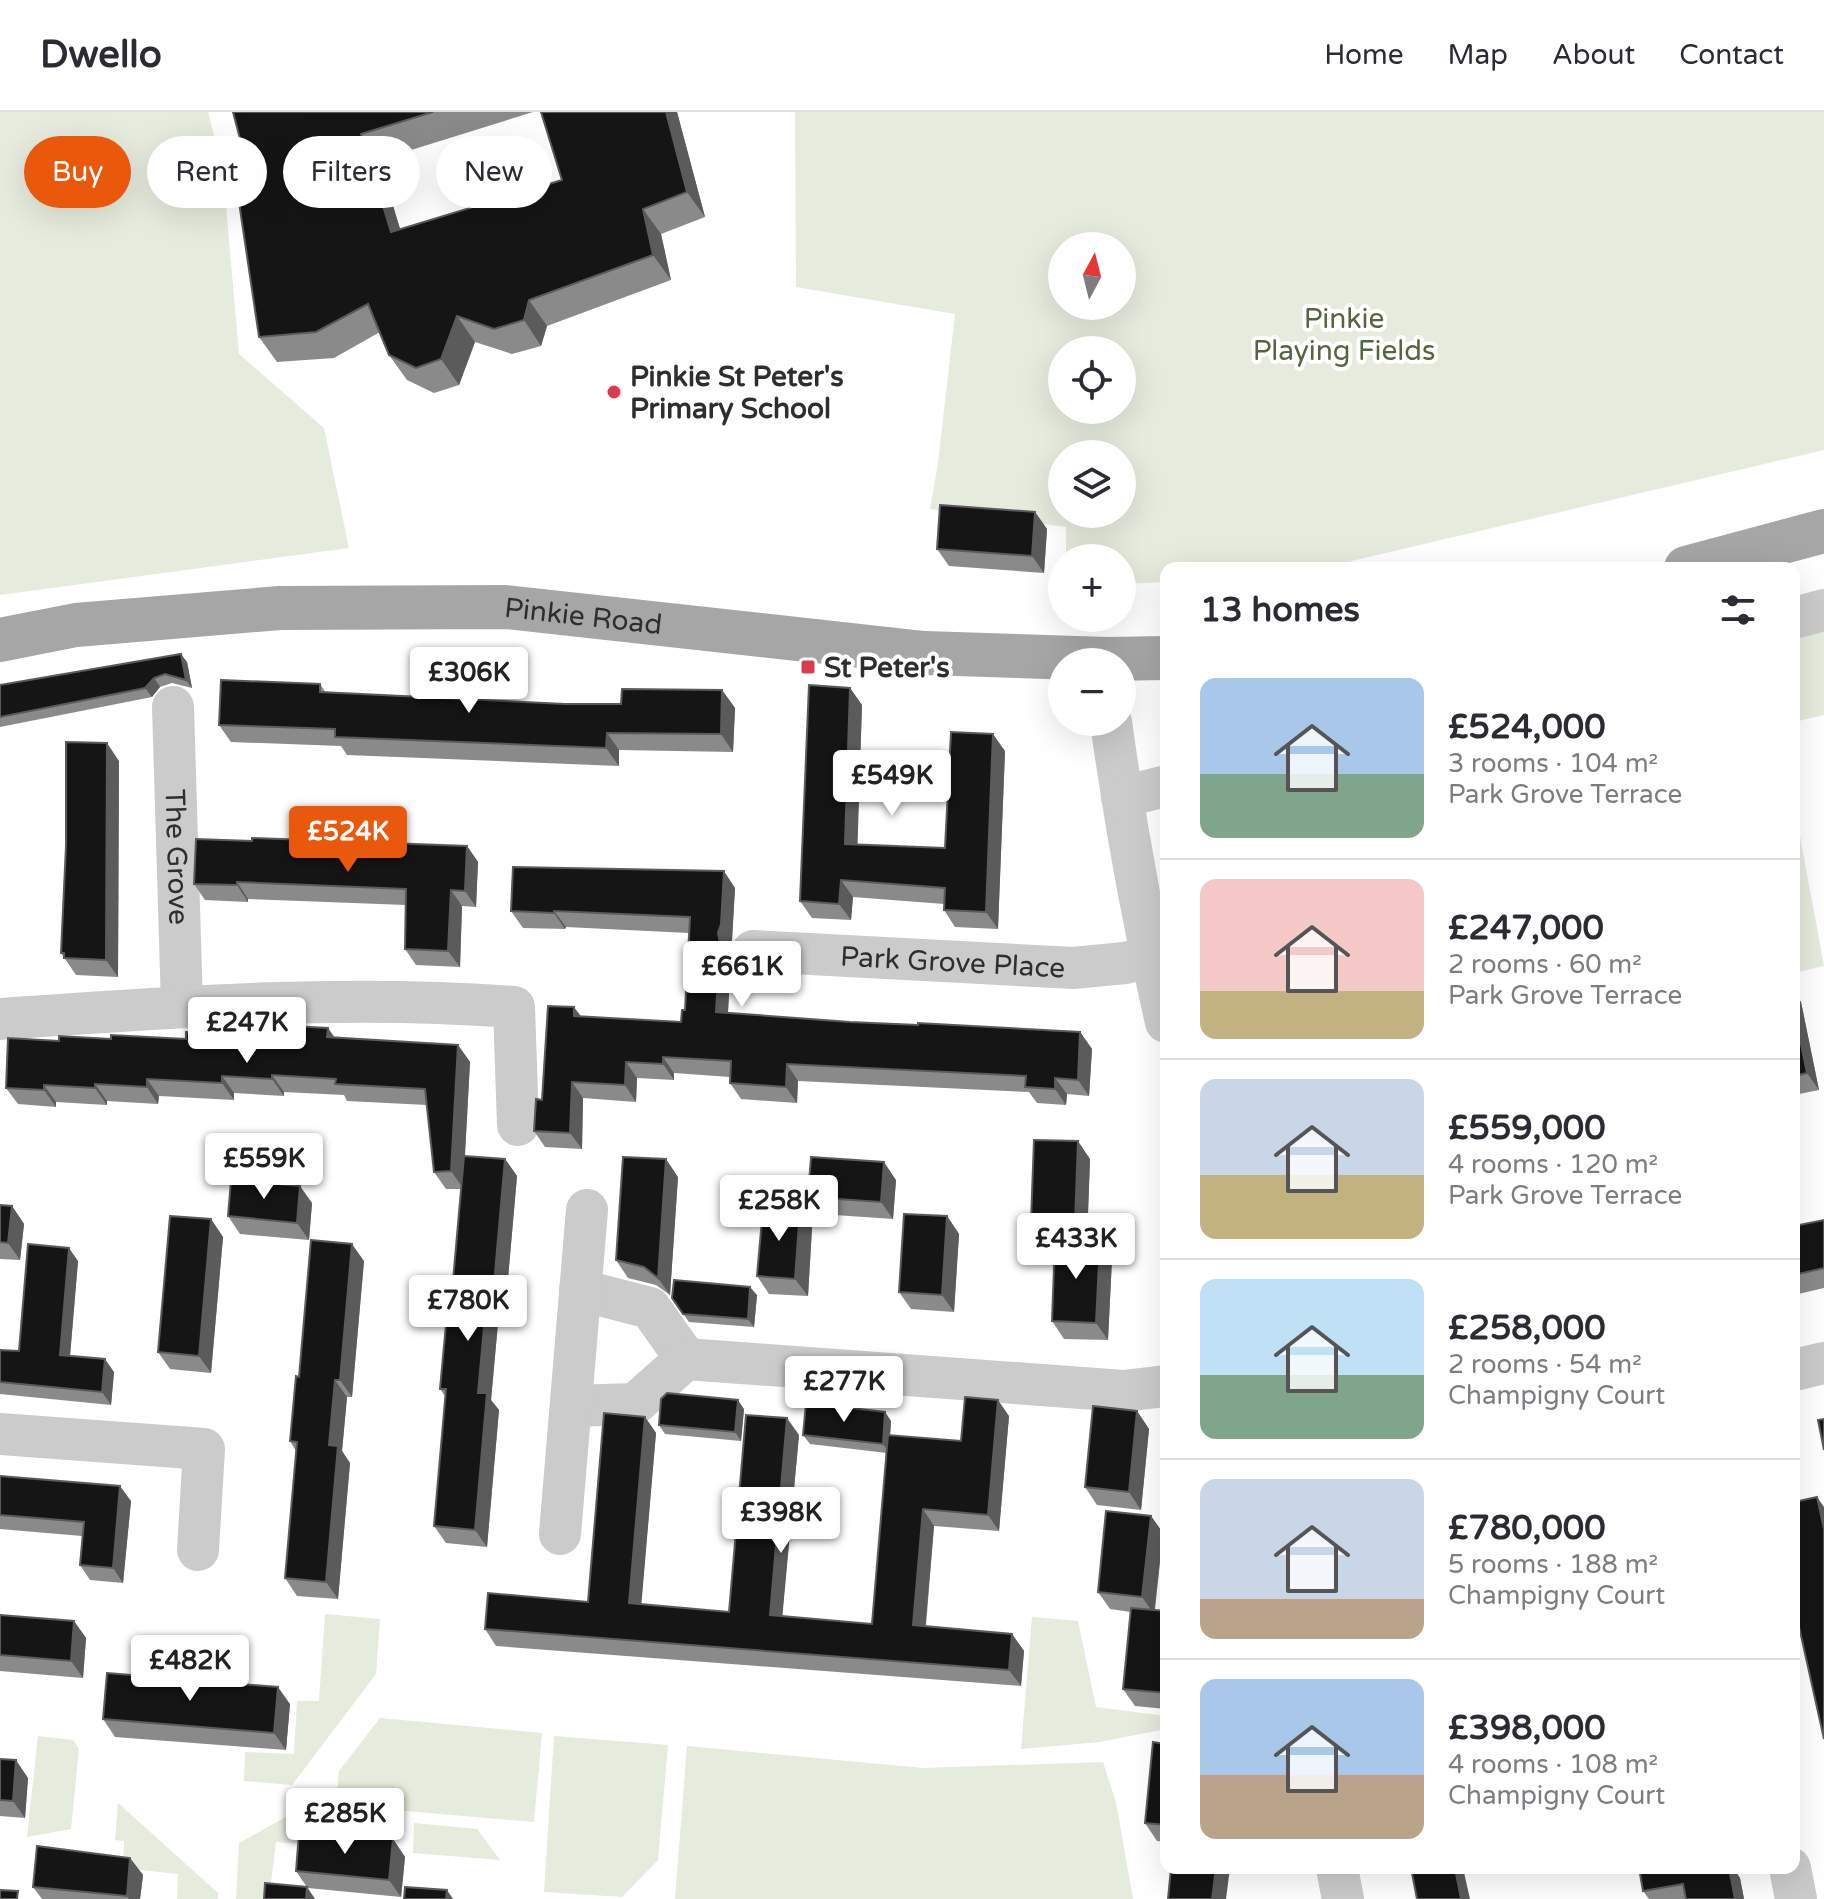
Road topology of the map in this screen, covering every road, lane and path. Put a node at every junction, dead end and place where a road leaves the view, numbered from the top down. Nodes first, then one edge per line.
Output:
1 (1824, 531) edge
2 (1708, 562) edge
3 (1824, 610) edge
4 (1800, 616) edge
5 (0, 640) edge
6 (1048, 658) edge
7 (1160, 658) edge
8 (1136, 660) edge
9 (173, 707) dead end
10 (1113, 736) edge
11 (1160, 788) edge
12 (1122, 797) junction
13 (753, 951) dead end
14 (1151, 957) junction
15 (1160, 996) edge
16 (182, 1006) junction
17 (0, 1019) edge
18 (518, 1125) dead end
19 (587, 1210) dead end
20 (580, 1290) junction
21 (686, 1359) junction
22 (1824, 1363) edge
23 (1800, 1369) edge
24 (1160, 1387) edge
25 (571, 1406) junction
26 (0, 1434) edge
27 (560, 1534) dead end
28 (198, 1550) dead end
29 (1338, 1874) edge
30 (1791, 1874) edge
31 (1343, 1899) edge
32 (1796, 1899) edge

1 - 2 main road
3 - 4 street
5 - 6 main road, Pinkie Road
7 - 8 main road, Pinkie Road
9 - 16 street, The Grove
10 - 12 street
11 - 12 street
12 - 14 street
13 - 14 street, Park Grove Place
14 - 15 street
16 - 17 street
16 - 18 street
19 - 20 street
20 - 21 street
20 - 25 street
21 - 24 street
21 - 25 street
22 - 23 street
25 - 27 street
26 - 28 street
29 - 31 street
30 - 32 street

